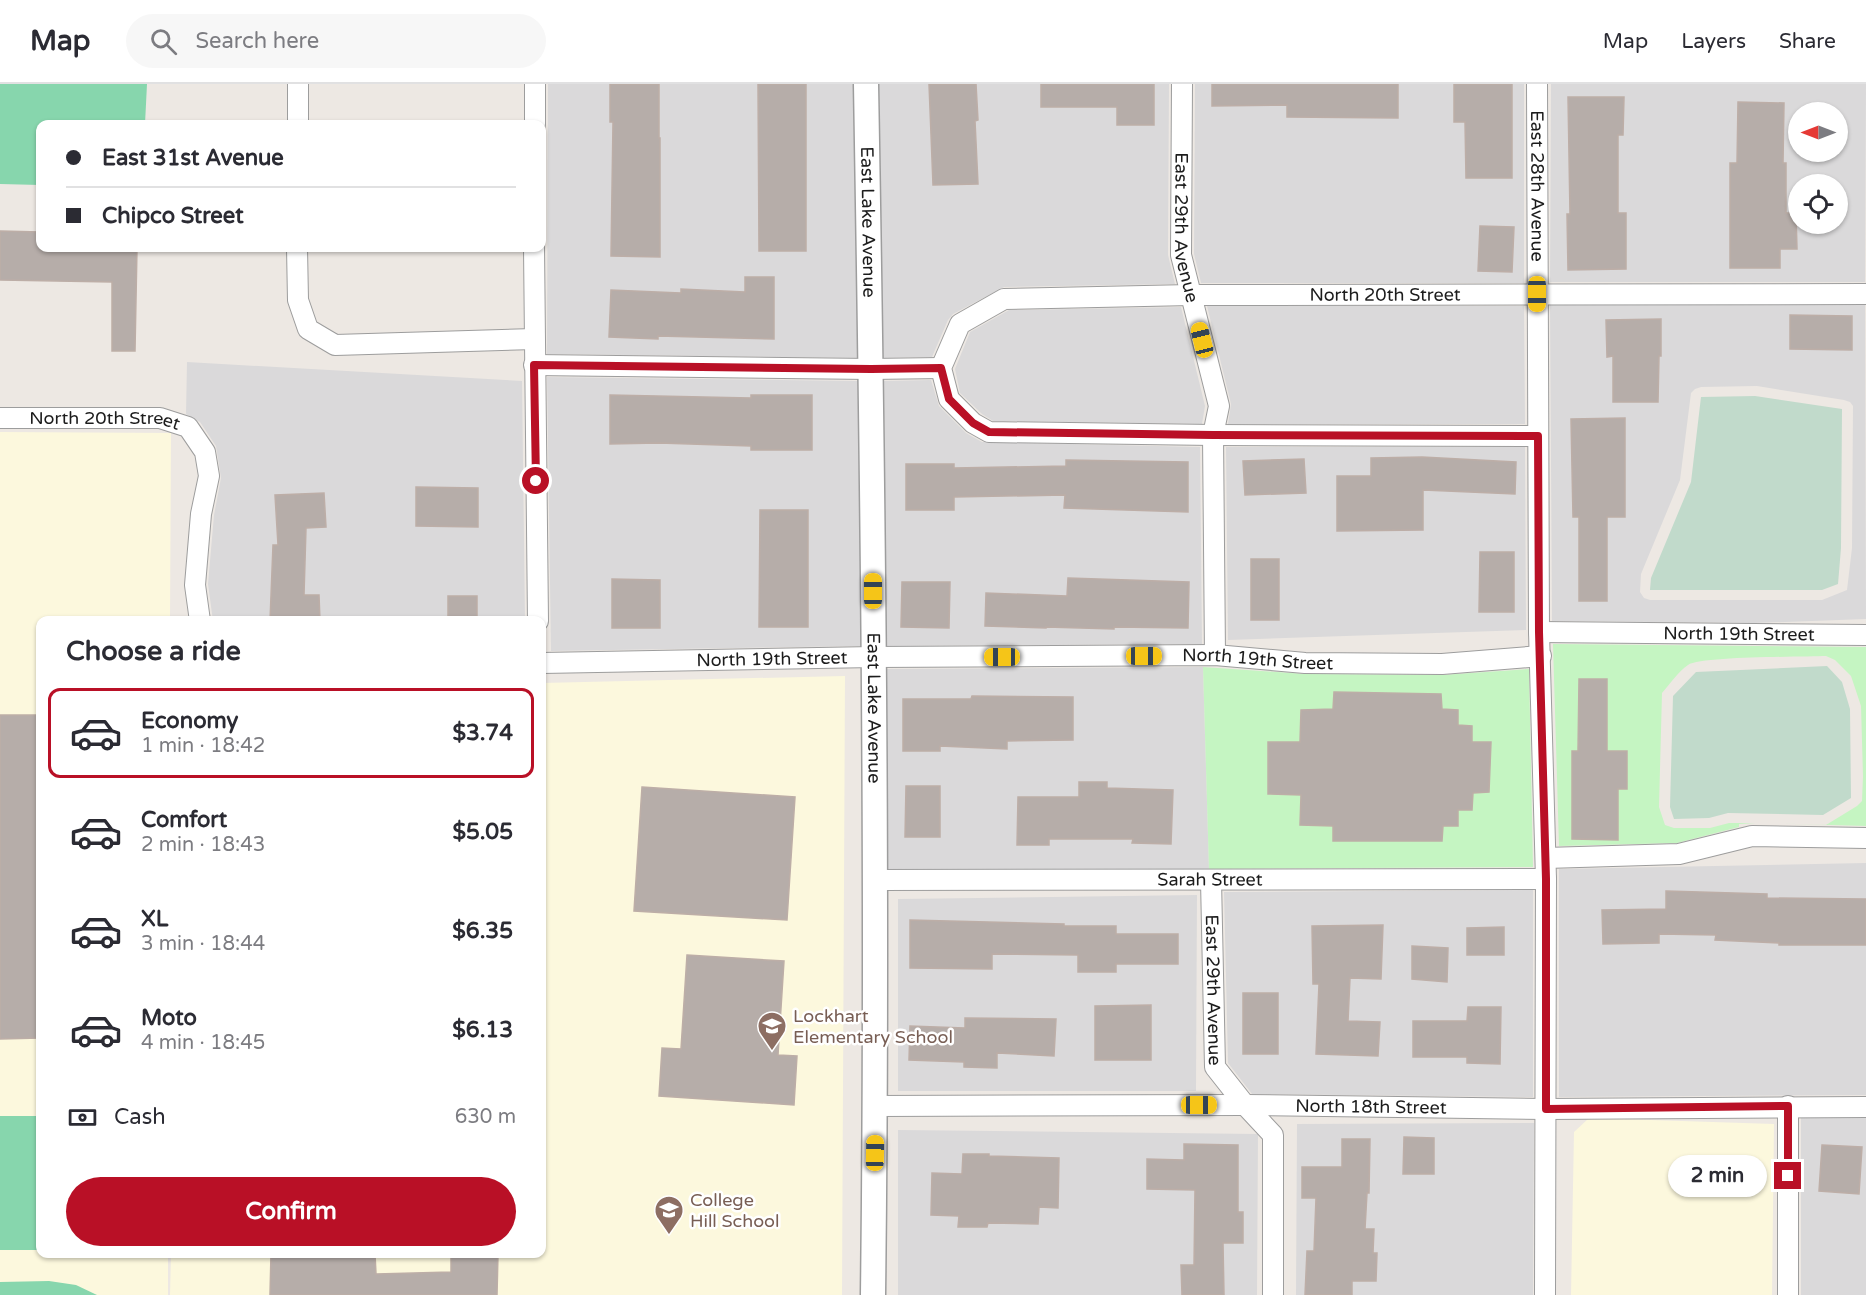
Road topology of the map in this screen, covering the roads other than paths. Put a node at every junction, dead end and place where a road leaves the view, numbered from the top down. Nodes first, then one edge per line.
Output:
1 (298, 84) edge
2 (535, 84) edge
3 (866, 84) edge
4 (1182, 84) edge
5 (1537, 84) edge
6 (298, 120) edge
7 (535, 120) edge
8 (297, 252) edge
9 (534, 252) edge
10 (1537, 294) junction
11 (1866, 294) edge
12 (1191, 295) junction
13 (534, 339) junction
14 (534, 365) junction
15 (941, 368) junction
16 (871, 369) junction
17 (0, 418) edge
18 (1213, 435) junction
19 (1538, 436) junction
20 (199, 616) edge
21 (538, 616) edge
22 (1539, 632) junction
23 (1866, 635) edge
24 (1215, 655) junction
25 (1541, 656) junction
26 (873, 657) junction
27 (546, 663) edge
28 (1866, 838) edge
29 (1546, 858) junction
30 (1546, 879) junction
31 (874, 880) junction
32 (1210, 880) junction
33 (1245, 1105) junction
34 (876, 1106) junction
35 (1788, 1106) junction
36 (1866, 1107) edge
37 (1546, 1109) junction
38 (873, 1295) edge
39 (1273, 1295) edge
40 (1545, 1295) edge
41 (1788, 1295) edge

1 - 6 street
2 - 7 street
3 - 16 street, East Lake Avenue
4 - 12 street, East 29th Avenue
5 - 10 street, East 28th Avenue
8 - 13 street
9 - 13 street
10 - 11 street, North 20th Street
10 - 12 street, North 20th Street
10 - 19 street, East 28th Avenue
12 - 15 street, North 20th Street
12 - 18 street, East 29th Avenue
13 - 14 street
14 - 16 street
14 - 21 street
15 - 16 street
15 - 18 street
16 - 26 street, East Lake Avenue
17 - 20 street, North 20th Street
18 - 19 street
18 - 24 street, East 29th Avenue
19 - 22 street, East 28th Avenue
22 - 23 street, North 19th Street
22 - 25 street, East 28th Avenue
24 - 25 street, North 19th Street
24 - 26 street, North 19th Street
25 - 29 street, East 28th Avenue
26 - 27 street, North 19th Street
26 - 31 street, East Lake Avenue
28 - 29 street
29 - 30 street, East 28th Avenue
30 - 32 street, Sarah Street
30 - 37 street, East 28th Avenue
31 - 32 street, Sarah Street
31 - 34 street, East Lake Avenue
32 - 33 street, East 29th Avenue
33 - 34 street, North 18th Street
33 - 37 street, North 18th Street
33 - 39 street, East 29th Avenue
34 - 38 street, East Lake Avenue
35 - 36 street, North 18th Street
35 - 37 street, North 18th Street
35 - 41 street
37 - 40 street, East 28th Avenue

